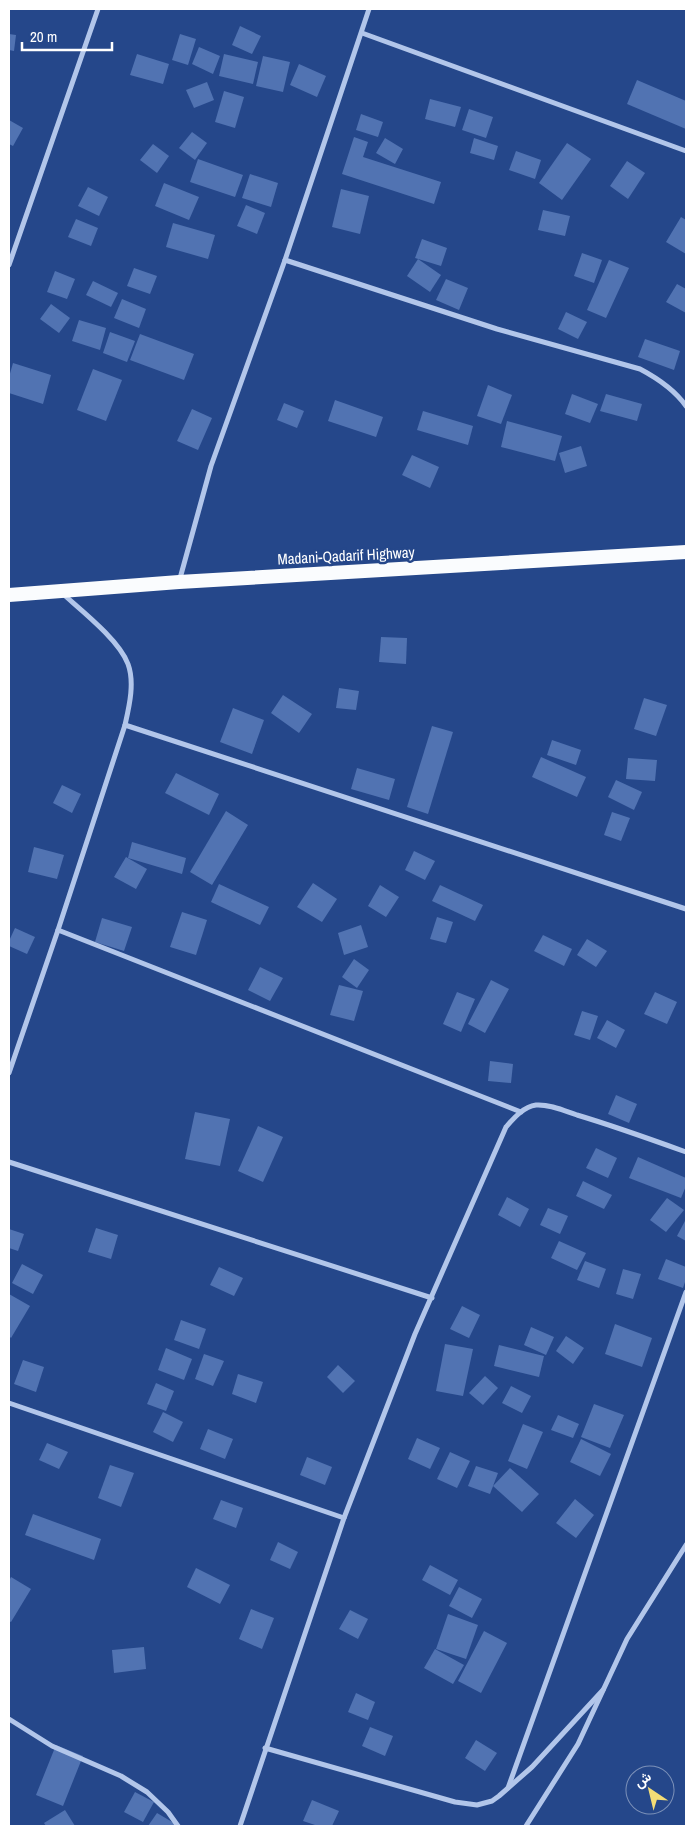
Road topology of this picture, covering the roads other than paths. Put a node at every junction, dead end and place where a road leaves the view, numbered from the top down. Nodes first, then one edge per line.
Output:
1 (98, 9) edge
2 (369, 9) edge
3 (362, 33) junction
4 (686, 151) edge
5 (286, 260) junction
6 (9, 265) edge
7 (686, 406) edge
8 (686, 552) edge
9 (179, 582) junction
10 (60, 592) junction
11 (9, 595) edge
12 (125, 725) junction
13 (686, 909) edge
14 (58, 930) junction
15 (9, 1072) edge
16 (521, 1112) junction
17 (686, 1152) edge
18 (9, 1162) edge
19 (686, 1292) edge
20 (432, 1298) junction
21 (9, 1403) edge
22 (344, 1518) junction
23 (686, 1545) edge
24 (603, 1690) junction
25 (9, 1719) edge
26 (265, 1748) junction
27 (508, 1788) junction
28 (178, 1826) edge
29 (240, 1826) edge
30 (526, 1826) edge

1 - 6 street
2 - 3 street
3 - 4 street
3 - 5 street
5 - 7 street
5 - 9 street
8 - 9 highway, Madani-Qadarif Highway
9 - 10 highway, Madani-Qadarif Highway
10 - 11 highway, Madani-Qadarif Highway
10 - 12 street
12 - 13 street
12 - 14 street
14 - 15 street
14 - 16 street
16 - 17 street
16 - 20 street
18 - 20 street
19 - 27 street
20 - 22 street
21 - 22 street
22 - 26 street
23 - 24 street
24 - 27 street
24 - 30 street
25 - 28 street
26 - 27 street
26 - 29 street

